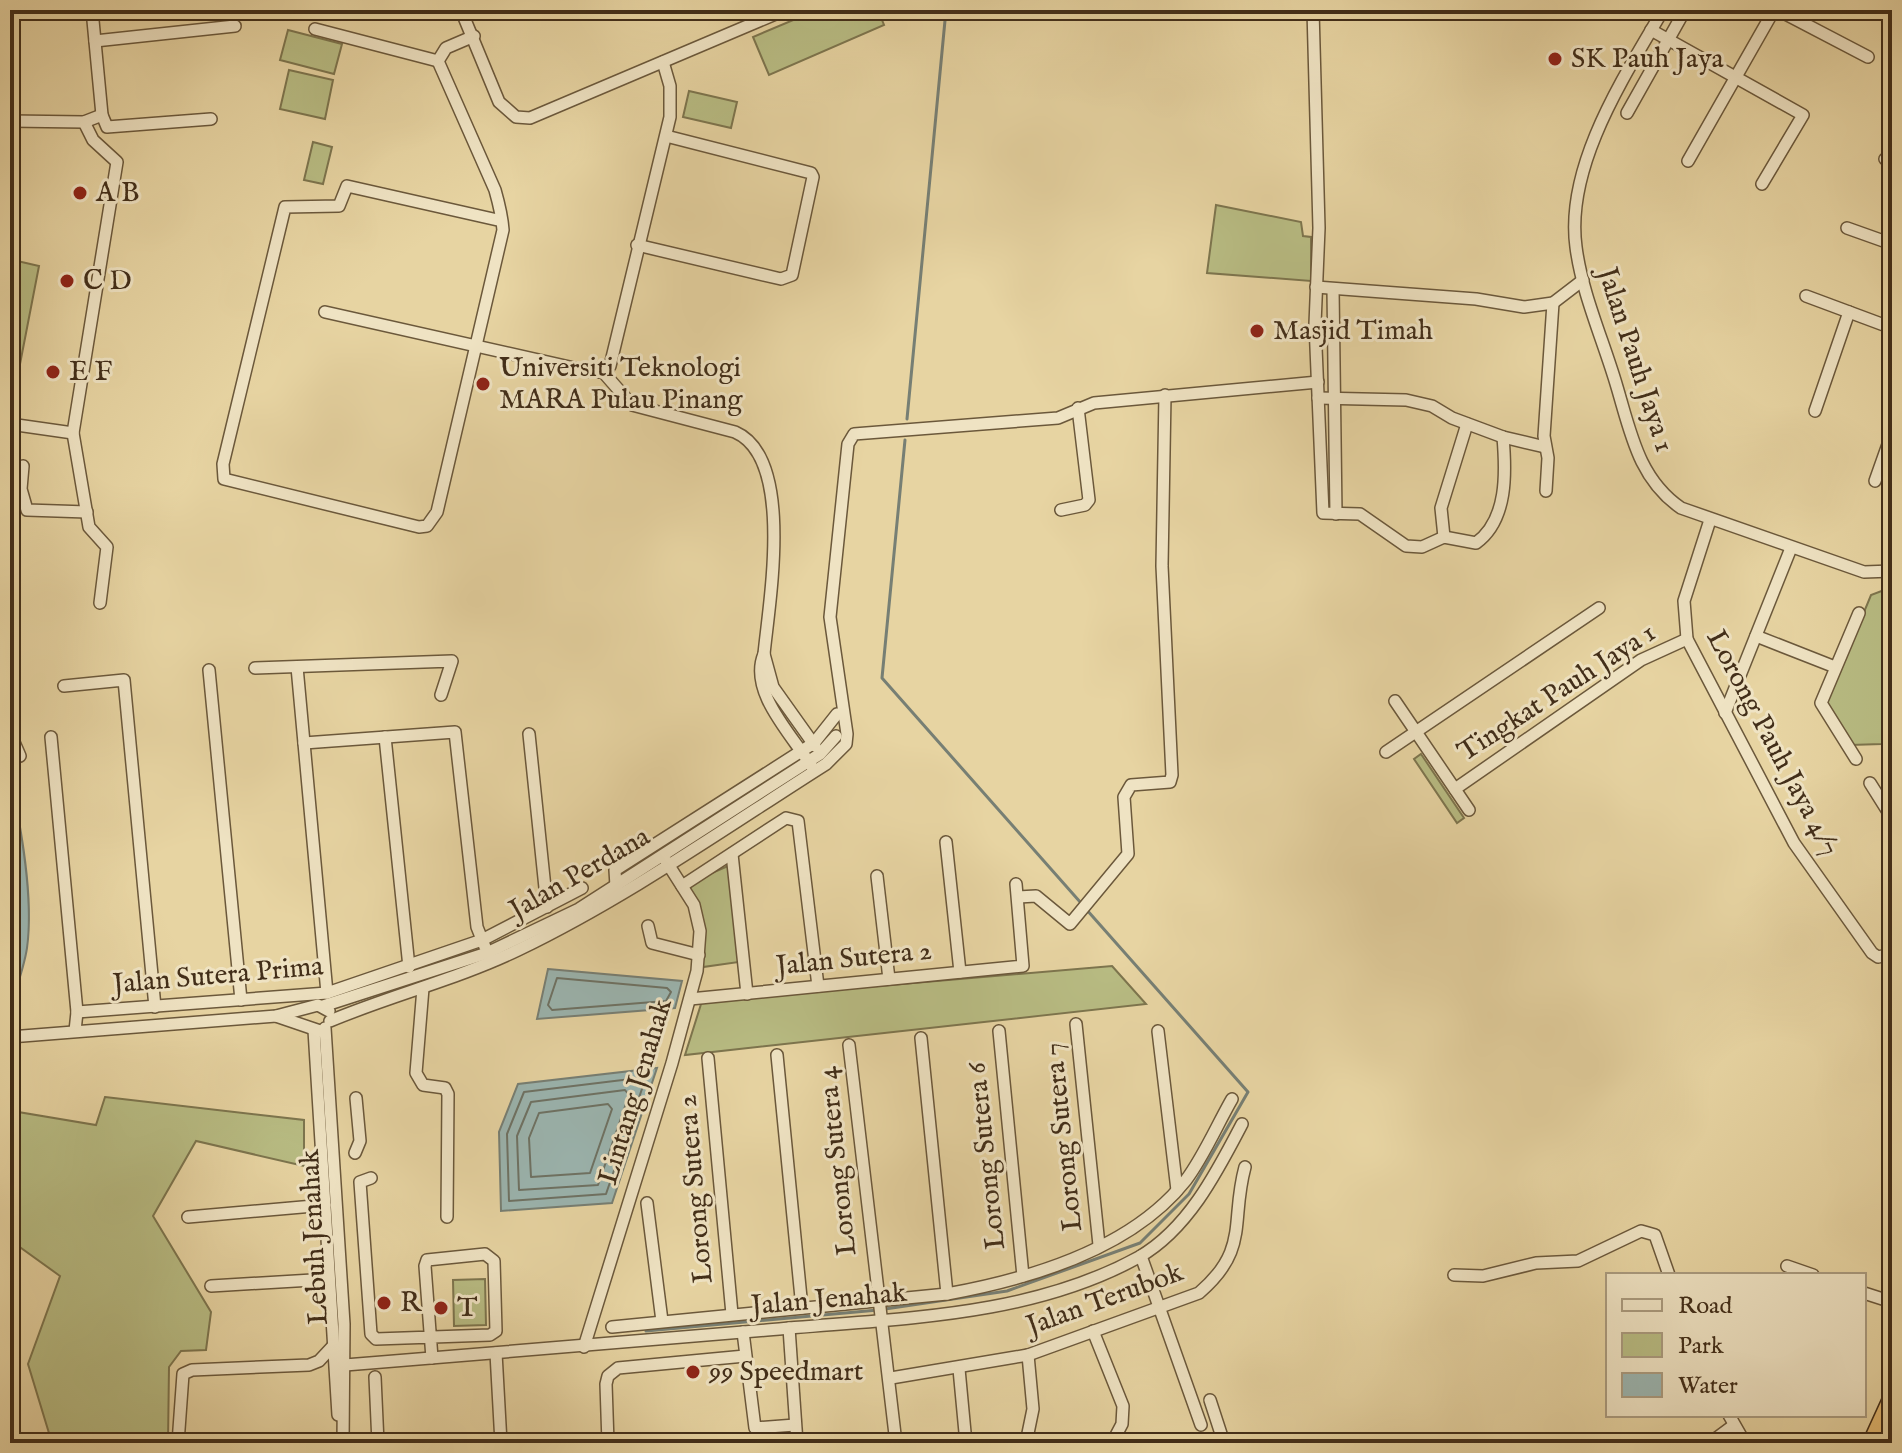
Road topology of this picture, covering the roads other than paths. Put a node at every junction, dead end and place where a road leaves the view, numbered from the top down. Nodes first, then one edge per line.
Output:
1 (92, 10) edge
2 (461, 10) edge
3 (785, 10) edge
4 (1313, 10) edge
5 (1663, 10) edge
6 (1685, 10) edge
7 (1776, 10) edge
8 (235, 26) dead end
9 (315, 29) dead end
10 (1651, 30) junction
11 (474, 36) junction
12 (1668, 40) junction
13 (95, 41) junction
14 (1868, 57) dead end
15 (438, 61) junction
16 (663, 62) junction
17 (1736, 78) junction
18 (1627, 113) dead end
19 (102, 115) junction
20 (211, 119) dead end
21 (10, 121) edge
22 (84, 122) junction
23 (666, 136) junction
24 (1688, 161) dead end
25 (1762, 184) dead end
26 (502, 221) junction
27 (1847, 228) dead end
28 (1892, 244) edge
29 (637, 245) junction
30 (1583, 280) junction
31 (1316, 287) junction
32 (1333, 289) junction
33 (1806, 296) dead end
34 (1553, 303) junction
35 (325, 312) dead end
36 (1849, 312) junction
37 (1892, 328) edge
38 (476, 346) junction
39 (603, 372) junction
40 (1318, 382) junction
41 (1165, 395) junction
42 (1318, 398) junction
43 (1332, 398) junction
44 (1078, 408) junction
45 (1815, 411) dead end
46 (10, 424) edge
47 (1467, 424) junction
48 (73, 433) junction
49 (1892, 433) edge
50 (1503, 437) junction
51 (1545, 447) junction
52 (23, 466) dead end
53 (1875, 481) dead end
54 (1546, 491) dead end
55 (1061, 510) dead end
56 (87, 512) junction
57 (1336, 514) junction
58 (1710, 520) junction
59 (1444, 537) junction
60 (1791, 548) junction
61 (1892, 571) edge
62 (100, 603) dead end
63 (1599, 608) dead end
64 (1859, 613) dead end
65 (1756, 636) junction
66 (1687, 639) junction
67 (764, 654) junction
68 (297, 667) junction
69 (1835, 667) junction
70 (255, 668) dead end
71 (209, 670) dead end
72 (64, 686) dead end
73 (441, 695) dead end
74 (1395, 701) dead end
75 (1725, 713) junction
76 (837, 714) dead end
77 (1416, 732) junction
78 (10, 733) edge
79 (529, 734) dead end
80 (836, 736) dead end
81 (51, 737) dead end
82 (385, 737) junction
83 (304, 743) junction
84 (802, 750) junction
85 (1386, 752) dead end
86 (820, 754) junction
87 (20, 756) dead end
88 (1856, 759) dead end
89 (811, 766) junction
90 (1870, 783) dead end
91 (1455, 789) junction
92 (1469, 810) dead end
93 (1892, 818) edge
94 (946, 842) dead end
95 (732, 854) junction
96 (665, 860) junction
97 (877, 876) dead end
98 (1016, 884) dead end
99 (616, 886) junction
100 (682, 886) junction
101 (582, 888) dead end
102 (1018, 897) junction
103 (547, 907) junction
104 (648, 926) dead end
105 (482, 940) junction
106 (1892, 954) edge
107 (699, 955) junction
108 (489, 957) junction
109 (409, 967) junction
110 (960, 972) junction
111 (889, 979) junction
112 (818, 986) junction
113 (423, 988) junction
114 (327, 993) junction
115 (747, 994) junction
116 (690, 999) junction
117 (241, 1000) junction
118 (323, 1006) junction
119 (155, 1007) junction
120 (309, 1009) junction
121 (77, 1012) junction
122 (276, 1016) junction
123 (1076, 1024) dead end
124 (319, 1026) junction
125 (75, 1031) junction
126 (999, 1031) dead end
127 (1158, 1031) dead end
128 (10, 1037) edge
129 (921, 1038) dead end
130 (849, 1045) dead end
131 (777, 1055) dead end
132 (708, 1058) dead end
133 (356, 1098) dead end
134 (1232, 1099) dead end
135 (1242, 1124) dead end
136 (334, 1139) junction
137 (355, 1153) junction
138 (335, 1157) junction
139 (1245, 1167) dead end
140 (371, 1178) dead end
141 (1177, 1190) junction
142 (647, 1203) dead end
143 (325, 1205) junction
144 (188, 1217) dead end
145 (447, 1217) dead end
146 (1099, 1245) junction
147 (1141, 1256) junction
148 (1787, 1266) dead end
149 (1668, 1273) edge
150 (1807, 1273) edge
151 (1454, 1275) dead end
152 (1023, 1276) junction
153 (329, 1279) junction
154 (211, 1286) dead end
155 (947, 1294) junction
156 (1866, 1294) edge
157 (877, 1301) junction
158 (1892, 1302) edge
159 (1161, 1307) junction
160 (802, 1308) junction
161 (732, 1314) junction
162 (662, 1321) junction
163 (880, 1321) junction
164 (612, 1327) dead end
165 (789, 1328) junction
166 (1093, 1331) junction
167 (743, 1332) junction
168 (430, 1340) junction
169 (333, 1346) junction
170 (584, 1347) junction
171 (496, 1353) junction
172 (1028, 1355) junction
173 (745, 1356) junction
174 (432, 1358) junction
175 (309, 1365) junction
176 (345, 1365) junction
177 (959, 1369) junction
178 (375, 1377) dead end
179 (891, 1378) junction
180 (335, 1383) junction
181 (1892, 1397) edge
182 (1210, 1400) dead end
183 (1892, 1413) edge
184 (1731, 1420) edge
185 (795, 1425) junction
186 (1201, 1425) dead end
187 (178, 1443) edge
188 (342, 1443) edge
189 (378, 1443) edge
190 (501, 1443) edge
191 (608, 1443) edge
192 (797, 1443) edge
193 (896, 1443) edge
194 (966, 1443) edge
195 (1026, 1443) edge
196 (1112, 1443) edge
197 (1224, 1443) edge
198 (1710, 1443) edge
199 (1745, 1443) edge
200 (1871, 1443) edge
201 (1882, 1443) edge

1 - 13 street
2 - 11 street
3 - 16 street
4 - 31 street
5 - 10 street, Jalan Pauh Jaya 1
6 - 12 street
7 - 14 street
7 - 17 street
8 - 13 street
9 - 15 street
10 - 12 street
10 - 30 street, Jalan Pauh Jaya 1
11 - 15 street
11 - 16 street
12 - 17 street
12 - 18 street
13 - 19 street
15 - 26 street
16 - 23 street
17 - 24 street
17 - 25 street
19 - 20 street
19 - 22 street
21 - 22 street
22 - 48 street
23 - 29 street
23 - 29 street
26 - 38 street
26 - 38 street
27 - 28 street
29 - 39 street
30 - 34 street
30 - 58 street, Jalan Pauh Jaya 1
31 - 32 street
31 - 40 street
32 - 34 street
32 - 43 street
33 - 36 street
34 - 51 street
35 - 38 street
36 - 37 street
36 - 45 street
38 - 39 street
39 - 67 street
40 - 41 street
40 - 42 street
41 - 44 street
41 - 102 street
42 - 43 street
42 - 57 street
43 - 47 street
43 - 57 street
44 - 55 street
44 - 86 street
46 - 48 street
47 - 50 street
47 - 59 street
48 - 56 street
49 - 53 street
50 - 51 street
50 - 59 street
51 - 54 street
52 - 56 street
56 - 62 street
57 - 59 street
58 - 60 street, Jalan Pauh Jaya 1
58 - 66 street, Lorong Pauh Jaya 4/7
60 - 61 street, Jalan Pauh Jaya 1
60 - 65 street
63 - 77 street
64 - 69 street
65 - 69 street
65 - 75 street
66 - 75 street, Lorong Pauh Jaya 4/7
66 - 91 street, Tingkat Pauh Jaya 1
67 - 84 street
67 - 86 street
68 - 70 street
68 - 73 street
68 - 83 street
69 - 88 street
71 - 117 street
72 - 119 street
74 - 77 street
75 - 106 street, Lorong Pauh Jaya 4/7
76 - 86 street
77 - 85 street
77 - 91 street
78 - 87 street
79 - 103 street
80 - 86 street, Jalan Perdana
81 - 121 street
82 - 83 street
82 - 105 street
82 - 109 street
83 - 114 street
84 - 86 street
84 - 89 street
84 - 99 street
86 - 89 street, Jalan Perdana
89 - 96 street, Jalan Perdana
90 - 93 street
91 - 92 street
94 - 110 street
95 - 100 street
95 - 112 street
95 - 115 street
96 - 99 street, Jalan Perdana
96 - 100 street, Lintang Jenahak
96 - 108 street, Jalan Perdana
97 - 111 street
98 - 102 street
99 - 108 street, Jalan Perdana
100 - 107 street, Lintang Jenahak
101 - 103 street, Jalan Sutera Prima
102 - 110 street, Jalan Sutera 2
103 - 105 street, Jalan Sutera Prima
104 - 107 street
105 - 108 street
105 - 109 street, Jalan Sutera Prima
107 - 116 street, Lintang Jenahak
108 - 113 street, Jalan Perdana
108 - 118 street, Jalan Perdana
109 - 114 street, Jalan Sutera Prima
110 - 111 street, Jalan Sutera 2
111 - 112 street, Jalan Sutera 2
112 - 115 street, Jalan Sutera 2
113 - 124 street, Jalan Perdana
113 - 145 street
114 - 117 street, Jalan Sutera Prima
115 - 116 street, Jalan Sutera 2
116 - 170 street, Lintang Jenahak
117 - 119 street, Jalan Sutera Prima
118 - 120 street, Jalan Perdana
118 - 124 street
119 - 121 street, Jalan Sutera Prima
120 - 122 street
120 - 124 street
121 - 125 street
122 - 124 street
122 - 125 street
123 - 146 street, Lorong Sutera 7
124 - 136 street, Lebuh Jenahak
124 - 143 street, Lebuh Jenahak
125 - 128 street
126 - 152 street, Lorong Sutera 6
127 - 141 street
129 - 155 street
130 - 157 street, Lorong Sutera 4
131 - 160 street
132 - 161 street, Lorong Sutera 2
133 - 137 street
134 - 141 street
135 - 147 street, Jalan Jenahak
136 - 137 street
136 - 138 street, Lebuh Jenahak
137 - 138 street
138 - 176 street, Lebuh Jenahak
139 - 159 street, Jalan Terubok
140 - 168 street
141 - 146 street
142 - 162 street
143 - 144 street
143 - 153 street, Lebuh Jenahak
146 - 152 street
147 - 159 street
147 - 163 street, Jalan Jenahak
148 - 150 street
149 - 151 street
152 - 155 street
153 - 154 street
153 - 169 street, Lebuh Jenahak
155 - 157 street
156 - 158 street
157 - 160 street
157 - 163 street, Lorong Sutera 4
159 - 166 street, Jalan Terubok
159 - 186 street
160 - 161 street
161 - 162 street
162 - 164 street
163 - 165 street, Jalan Jenahak
163 - 179 street, Lorong Sutera 4
165 - 167 street, Jalan Jenahak
165 - 185 street
166 - 172 street, Jalan Terubok
166 - 196 street
167 - 170 street, Jalan Jenahak
167 - 173 street
168 - 168 street
168 - 174 street
169 - 175 street
169 - 180 street, Lebuh Jenahak
170 - 171 street, Jalan Jenahak
171 - 174 street, Jalan Jenahak
171 - 190 street
172 - 177 street, Jalan Terubok
172 - 195 street
173 - 185 street
173 - 191 street
174 - 176 street, Jalan Jenahak
175 - 180 street
175 - 187 street
176 - 188 street, Lebuh Jenahak
177 - 179 street, Jalan Terubok
177 - 194 street
178 - 189 street
179 - 193 street, Lorong Sutera 4
180 - 188 street, Lebuh Jenahak
181 - 200 highway
182 - 197 street
183 - 201 highway
184 - 198 street
184 - 199 street
185 - 192 street

